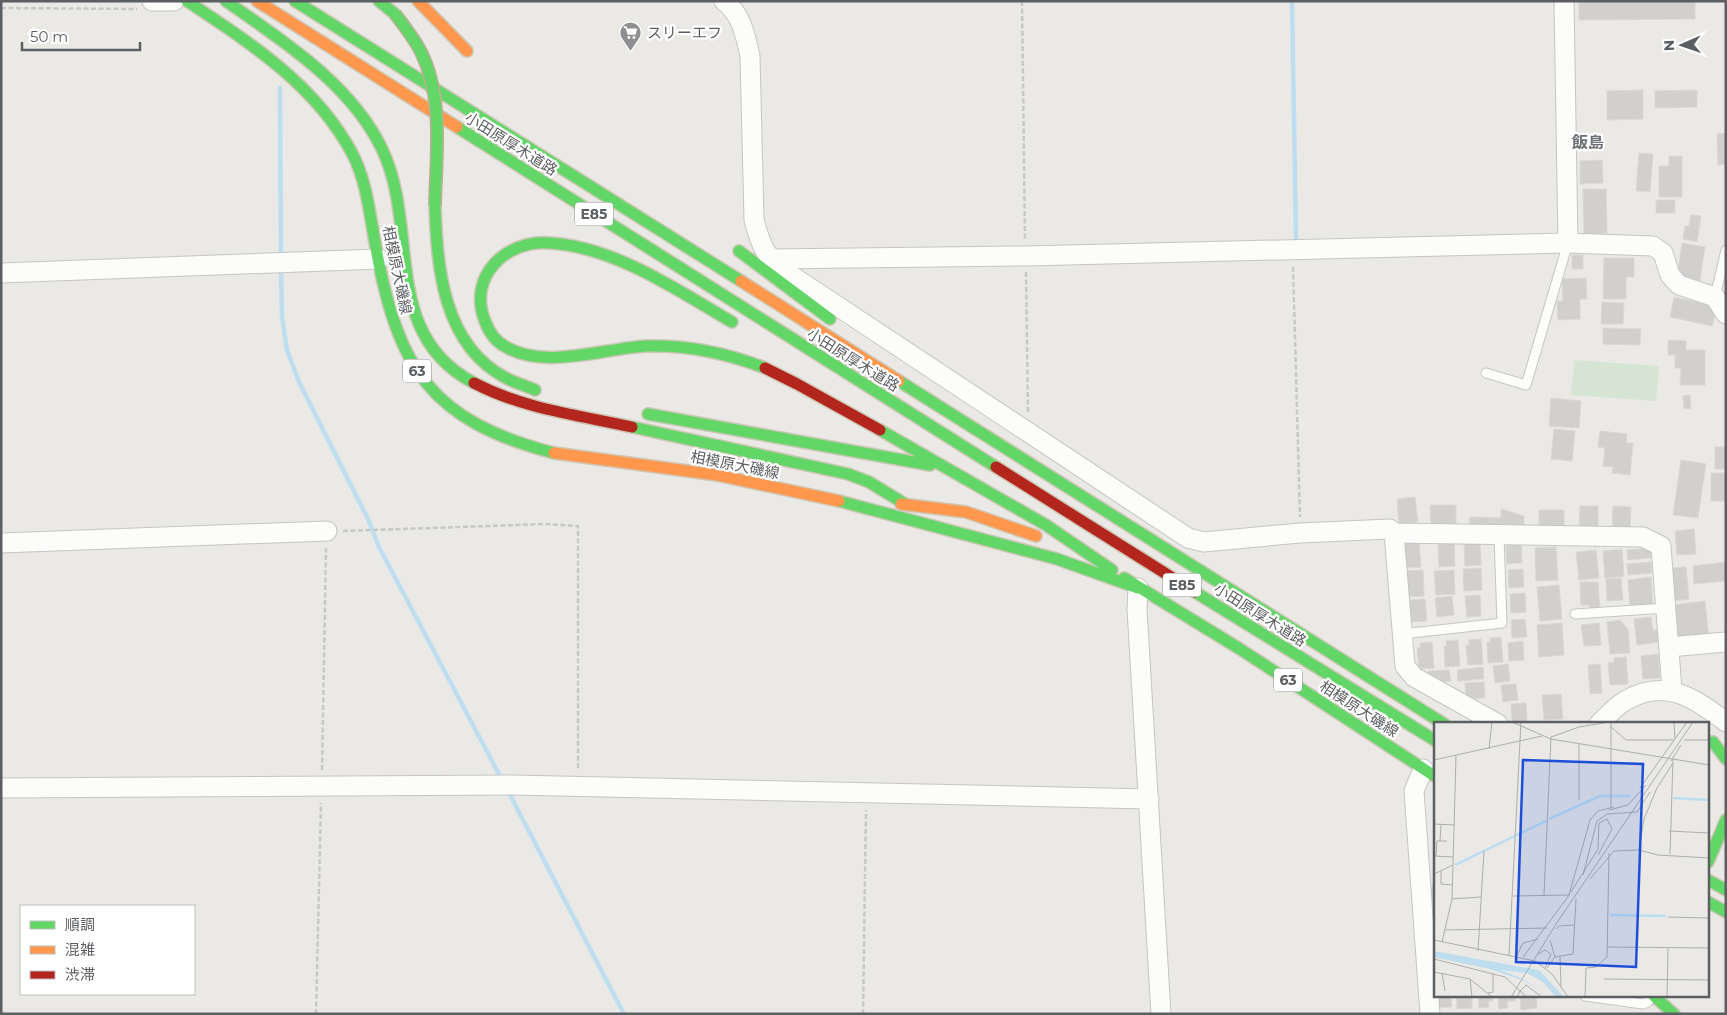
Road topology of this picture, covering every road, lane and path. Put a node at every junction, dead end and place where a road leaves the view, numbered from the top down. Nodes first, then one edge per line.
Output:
1 (174, 1) edge
2 (187, 1) edge
3 (226, 1) edge
4 (257, 1) edge
5 (295, 1) edge
6 (379, 1) edge
7 (418, 1) edge
8 (1022, 1) edge
9 (1564, 1) edge
10 (153, 2) edge
11 (731, 3) edge
12 (1, 8) edge
13 (467, 51) dead end
14 (1568, 243) junction
15 (1292, 248) junction
16 (1726, 250) edge
17 (739, 251) dead end
18 (1026, 256) junction
19 (379, 259) junction
20 (771, 259) junction
21 (1, 274) edge
22 (1715, 297) junction
23 (1726, 314) edge
24 (840, 327) dead end
25 (743, 328) dead end
26 (864, 345) dead end
27 (1486, 373) dead end
28 (832, 378) dead end
29 (542, 392) dead end
30 (941, 407) junction
31 (632, 411) dead end
32 (930, 426) junction
33 (1028, 433) junction
34 (966, 477) junction
35 (842, 502) junction
36 (905, 504) junction
37 (326, 531) joint
38 (1300, 533) junction
39 (1394, 533) junction
40 (1499, 536) junction
41 (1, 543) edge
42 (1048, 556) junction
43 (1112, 570) junction
44 (1138, 588) junction
45 (1666, 608) junction
46 (1575, 614) dead end
47 (1402, 634) junction
48 (1726, 642) edge
49 (1669, 647) junction
50 (1672, 690) junction
51 (1441, 722) edge
52 (1494, 722) edge
53 (1601, 722) edge
54 (1726, 722) edge
55 (1434, 740) edge
56 (1710, 741) edge
57 (1726, 746) edge
58 (1726, 758) edge
59 (1429, 773) edge
60 (578, 786) junction
61 (1, 788) edge
62 (866, 792) junction
63 (1149, 798) junction
64 (1726, 820) edge
65 (1710, 857) edge
66 (1710, 881) edge
67 (1726, 890) edge
68 (1710, 903) edge
69 (1429, 912) edge
70 (1726, 912) edge
71 (1431, 963) edge
72 (1600, 998) edge
73 (1651, 998) edge
74 (1656, 998) edge
75 (1679, 1011) edge
76 (863, 1014) edge
77 (1161, 1014) edge
78 (1430, 1014) edge

1 - 10 street
2 - 19 main road, 相模原大磯線 / 63
3 - 36 main road
4 - 32 main road, 小田原厚木道路 / E85
5 - 30 main road, 小田原厚木道路 / E85
6 - 29 main road, bridge
7 - 13 main road
8 - 18 path
9 - 14 street
10 - 12 path
11 - 20 street
14 - 15 street
14 - 22 street
14 - 27 lane
15 - 18 street
15 - 38 path
16 - 22 lane
17 - 24 main road
18 - 20 street
18 - 33 path
19 - 21 street
19 - 35 main road, 相模原大磯線 / 63
20 - 33 street
22 - 23 street
25 - 34 main road
26 - 30 main road
28 - 32 main road
30 - 51 main road, 小田原厚木道路 / E85
31 - 34 main road
32 - 55 main road, 小田原厚木道路 / E85
33 - 38 street
34 - 43 main road
35 - 36 main road, 相模原大磯線 / 63
35 - 42 main road, 相模原大磯線 / 63
36 - 42 main road, 63
36 - 43 main road, 相模原大磯線 / 63
37 - 41 street
37 - 60 path
38 - 39 street
39 - 40 street
39 - 47 street
40 - 45 street
40 - 47 lane
42 - 44 main road, 相模原大磯線 / 63
43 - 44 main road, 相模原大磯線 / 63
44 - 59 main road, 相模原大磯線 / 63
44 - 63 street
45 - 46 lane
45 - 49 street
47 - 52 street
48 - 49 street
49 - 50 street
50 - 53 street
50 - 54 street
56 - 57 main road
56 - 58 main road
59 - 69 street
60 - 61 street
60 - 62 street
62 - 63 street
62 - 76 path
63 - 77 street
64 - 65 main road
66 - 67 main road
68 - 70 main road
69 - 71 street
71 - 78 street
72 - 73 lane
74 - 75 main road

